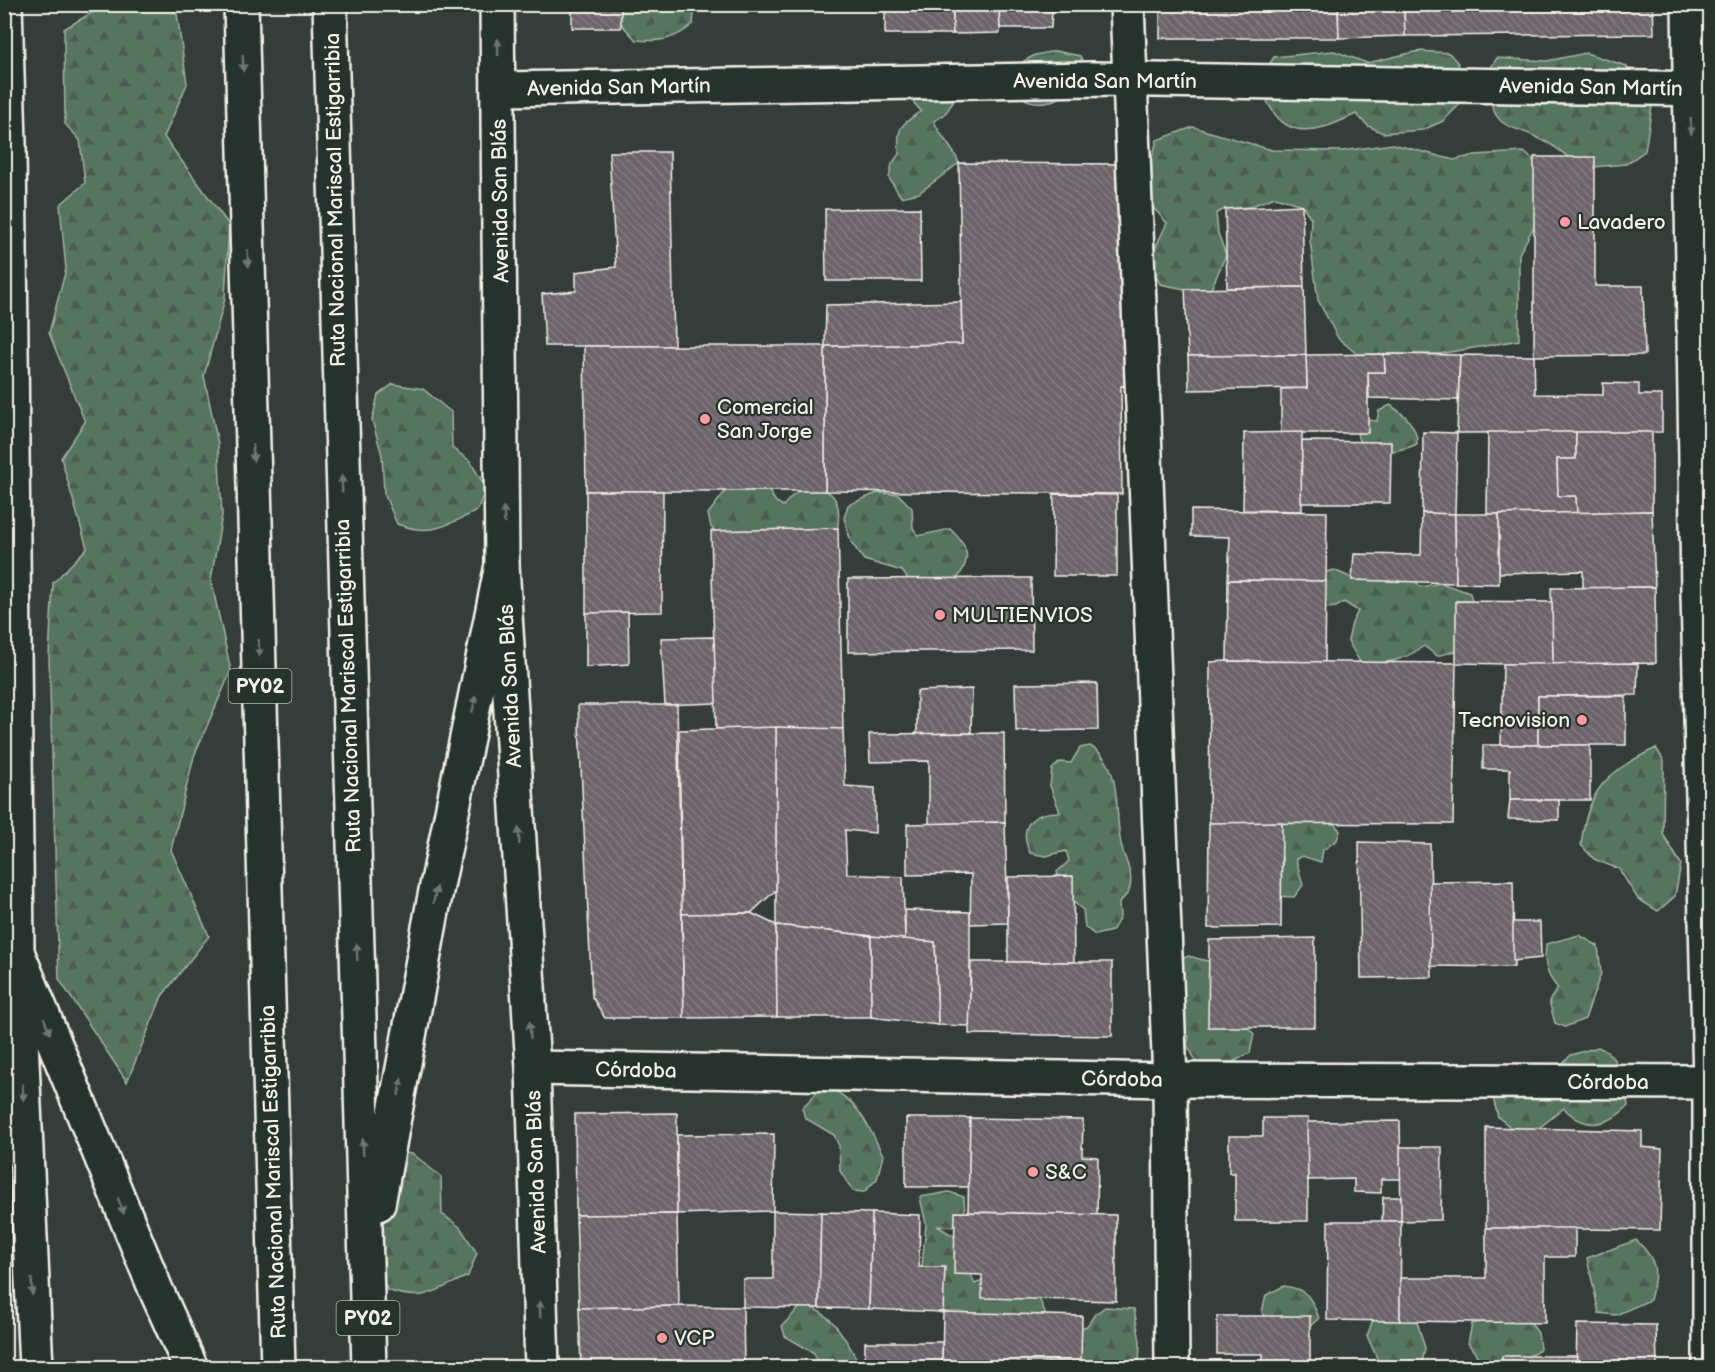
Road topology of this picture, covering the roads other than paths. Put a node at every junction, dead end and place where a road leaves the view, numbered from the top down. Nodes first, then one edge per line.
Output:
1 (4, 4) edge
2 (241, 4) edge
3 (330, 4) edge
4 (497, 4) edge
5 (1127, 4) edge
6 (1689, 4) edge
7 (5, 63) edge
8 (1128, 80) junction
9 (1700, 88) edge
10 (499, 89) junction
11 (7, 144) edge
12 (502, 565) junction
13 (1704, 595) edge
14 (17, 952) junction
15 (533, 1068) junction
16 (1170, 1080) junction
17 (1710, 1082) edge
18 (367, 1268) junction
19 (36, 1368) edge
20 (191, 1368) edge
21 (278, 1368) edge
22 (369, 1368) edge
23 (542, 1368) edge
24 (1172, 1368) edge
25 (1710, 1368) edge

1 - 7 main road
2 -> 21 main road, Ruta Nacional Mariscal Estigarribia / PY02
18 -> 3 main road, Ruta Nacional Mariscal Estigarribia / PY02
10 -> 4 main road, Avenida San Blás
5 - 8 main road
6 - 9 main road
7 - 11 main road
8 - 9 main road, Avenida San Martín
8 - 10 main road, Avenida San Martín
8 - 16 main road
9 -> 13 main road
12 -> 10 main road, Avenida San Blás
11 - 14 main road
15 -> 12 main road, Avenida San Blás
18 -> 12 main road
13 - 17 main road
14 -> 19 main road
14 -> 20 main road
15 - 16 main road, Córdoba
23 -> 15 main road, Avenida San Blás
16 - 17 main road, Córdoba
16 - 24 main road
17 - 25 main road
18 - 22 main road, Ruta Nacional Mariscal Estigarribia / PY02

